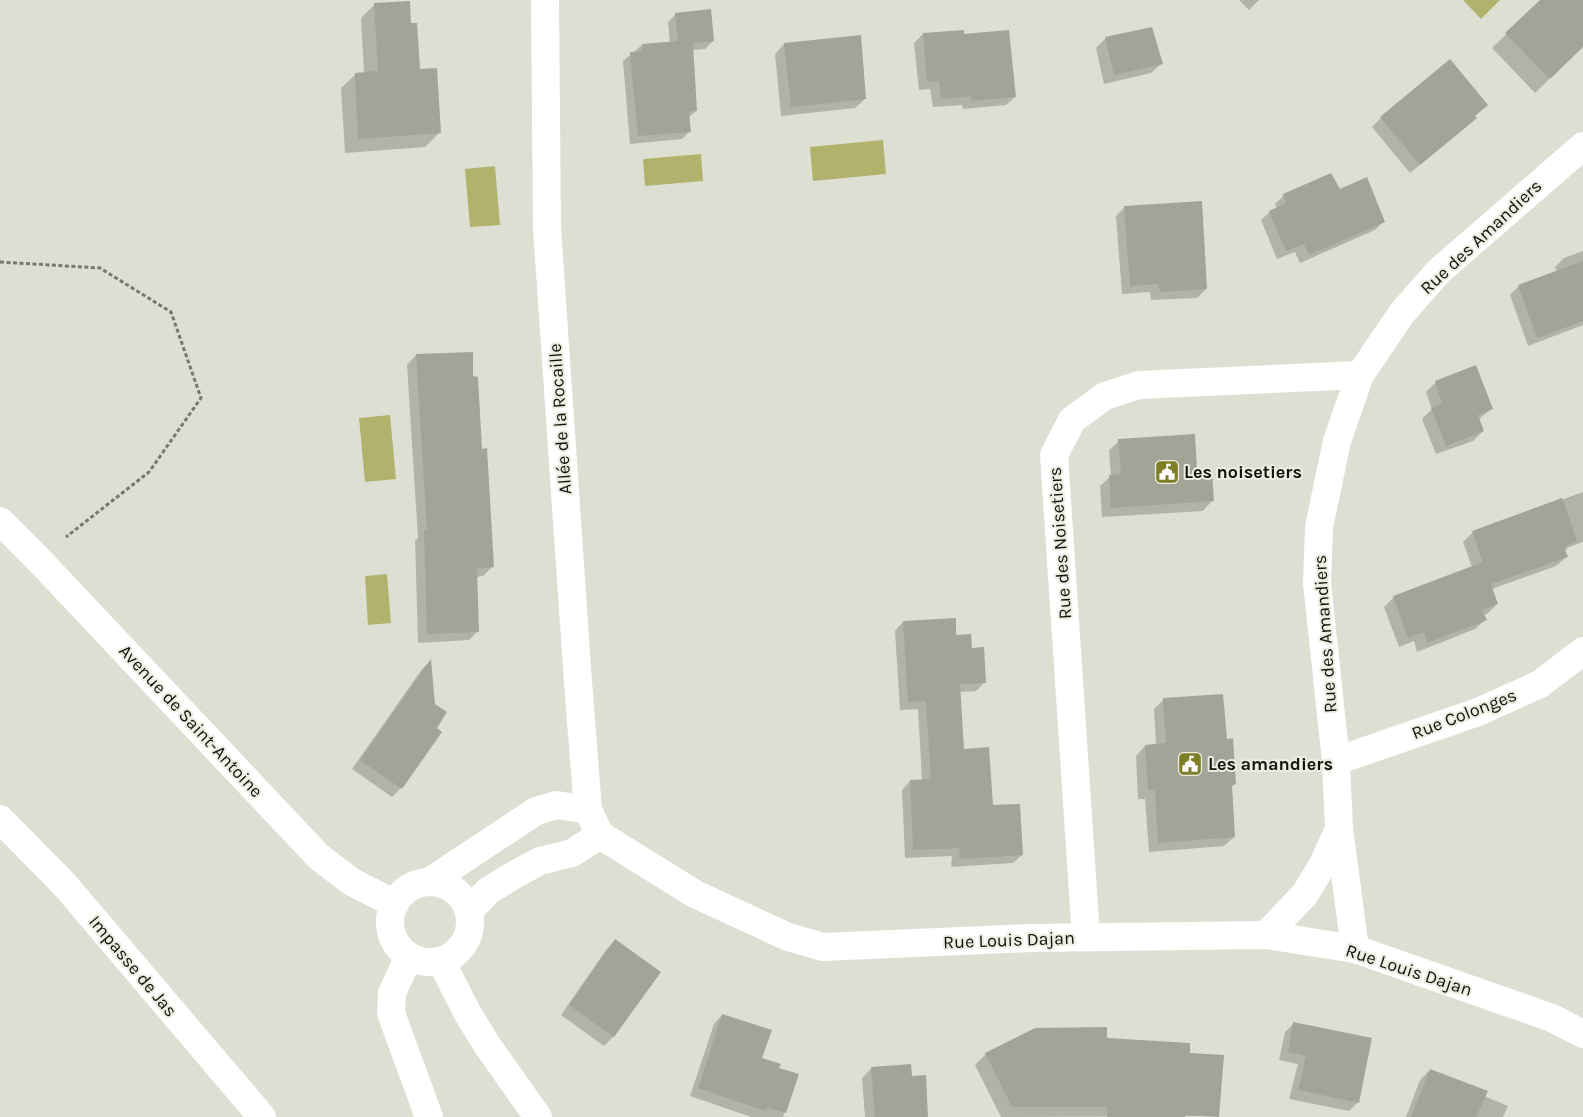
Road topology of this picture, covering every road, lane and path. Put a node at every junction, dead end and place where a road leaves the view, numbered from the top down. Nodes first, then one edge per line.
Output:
1 (545, 0) edge
2 (1583, 146) edge
3 (0, 262) edge
4 (1360, 375) junction
5 (0, 521) edge
6 (38, 559) junction
7 (1583, 651) edge
8 (1336, 761) junction
9 (588, 810) junction
10 (0, 819) edge
11 (1339, 829) junction
12 (600, 835) junction
13 (429, 882) junction
14 (395, 904) junction
15 (469, 912) junction
16 (1266, 935) junction
17 (1086, 937) junction
18 (1356, 949) junction
19 (409, 956) junction
20 (441, 961) junction
21 (1583, 1034) edge
22 (262, 1117) edge
23 (429, 1117) edge
24 (538, 1117) edge

1 - 9 street, Allée de la Rocaille
2 - 4 street, Rue des Amandiers
3 - 6 path
4 - 8 street, Rue des Amandiers
4 - 17 street, Rue des Noisetiers
5 - 6 street, Avenue de Saint-Antoine
6 - 14 street, Avenue de Saint-Antoine
7 - 8 street, Rue Colonges
8 - 11 street, Rue des Amandiers
9 - 12 street, Allée de la Rocaille
9 - 13 street
10 - 22 street, Impasse de Jas
11 - 16 street
11 - 18 street, Rue des Amandiers
12 - 15 street
12 - 17 street, Rue Louis Dajan
13 - 14 street
13 - 15 street
14 - 19 street
15 - 20 street
16 - 17 street, Rue Louis Dajan
16 - 18 street, Rue Louis Dajan
18 - 21 street, Rue Louis Dajan
19 - 20 street
19 - 23 street
20 - 24 street

